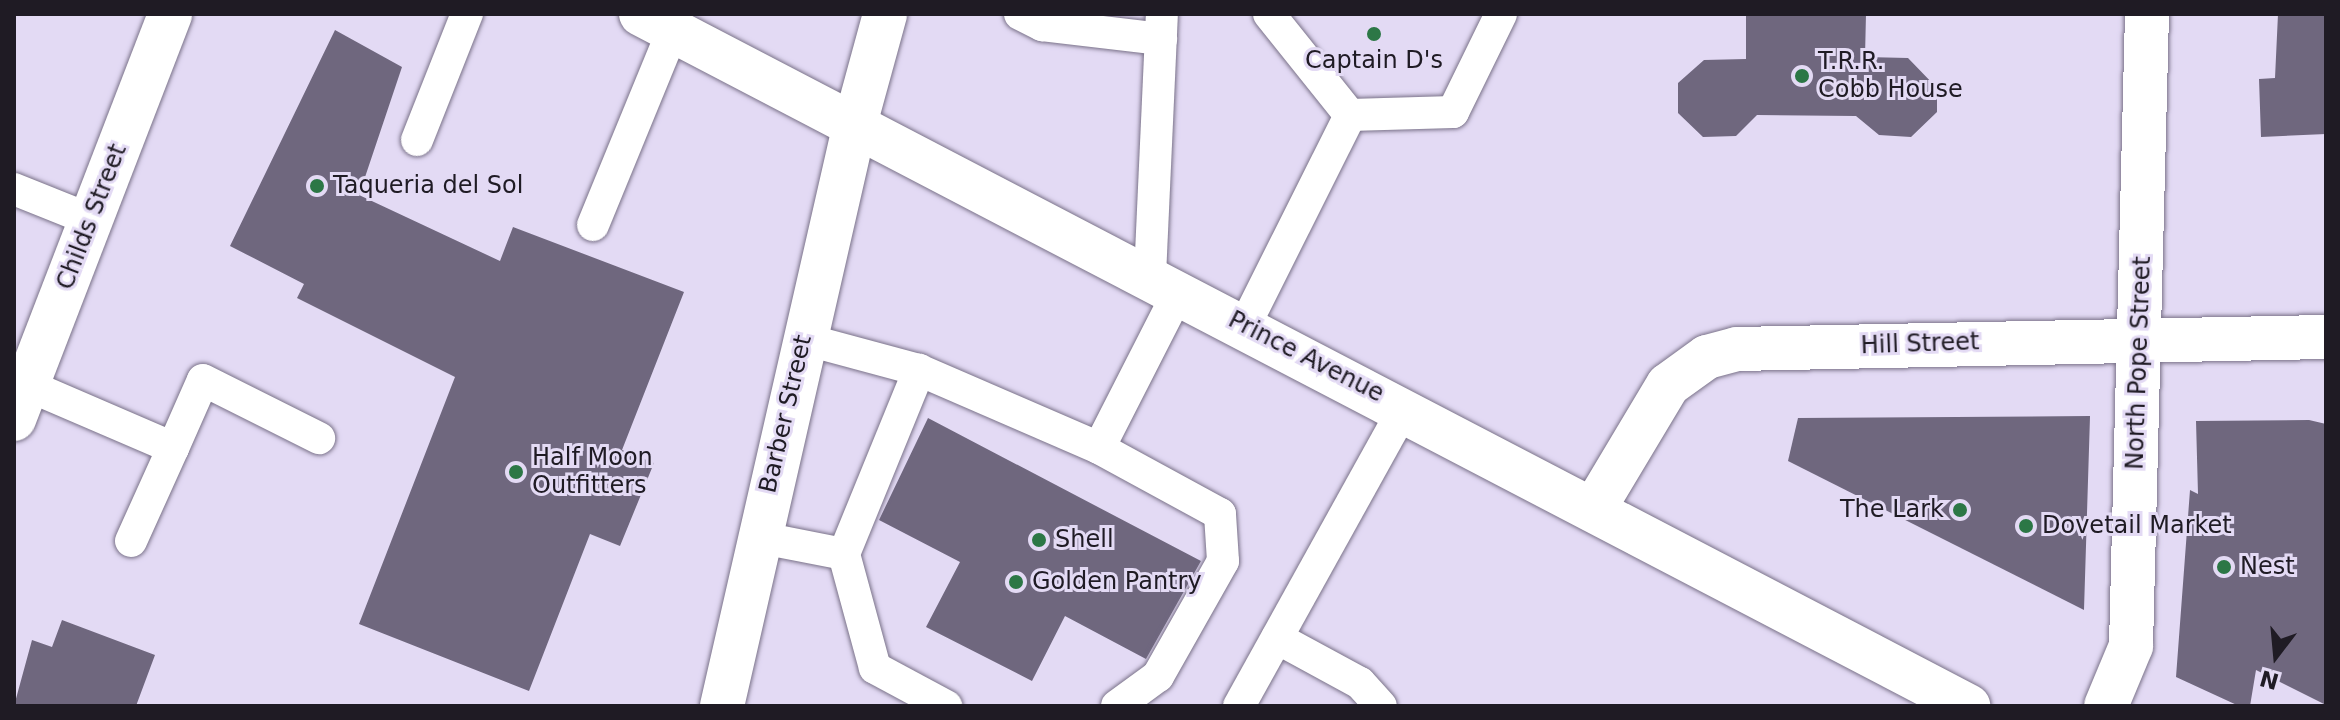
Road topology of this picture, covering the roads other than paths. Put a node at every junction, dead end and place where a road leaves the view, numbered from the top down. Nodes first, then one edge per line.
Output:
1 (170, 14) edge
2 (467, 14) edge
3 (885, 14) edge
4 (1020, 14) edge
5 (1269, 14) edge
6 (1501, 14) edge
7 (2147, 14) edge
8 (657, 22) edge
9 (1162, 26) edge
10 (1350, 115) junction
11 (855, 124) junction
12 (417, 140) dead end
13 (14, 189) edge
14 (91, 220) junction
15 (593, 225) dead end
16 (1164, 284) junction
17 (1245, 325) junction
18 (2326, 337) edge
19 (2141, 338) junction
20 (804, 339) junction
21 (919, 370) junction
22 (1405, 407) junction
23 (17, 409) edge
24 (319, 438) dead end
25 (173, 448) junction
26 (1099, 448) junction
27 (1595, 507) junction
28 (757, 537) junction
29 (131, 541) dead end
30 (844, 554) junction
31 (1277, 638) junction
32 (722, 706) edge
33 (946, 706) edge
34 (1117, 706) edge
35 (1239, 706) edge
36 (1381, 706) edge
37 (1968, 706) edge
38 (2106, 706) edge

1 - 14 street, Childs Street
2 - 12 lane
3 - 11 street, Barber Street
4 - 9 lane
5 - 10 lane
6 - 10 lane
7 - 19 street, North Pope Street
8 - 11 street, Prince Avenue
8 - 15 lane
9 - 16 lane
10 - 17 lane
11 - 16 street, Prince Avenue
11 - 20 street, Barber Street
13 - 14 lane
14 - 23 street, Childs Street
16 - 17 street, Prince Avenue
16 - 26 lane
17 - 22 street, Prince Avenue
18 - 19 street, Hill Street
19 - 27 street, Hill Street
19 - 38 street, North Pope Street
20 - 21 lane
20 - 28 street, Barber Street
21 - 26 lane
21 - 30 lane
22 - 27 street, Prince Avenue
22 - 31 lane
23 - 25 lane
24 - 25 lane
25 - 29 lane
26 - 34 lane
27 - 37 street, Prince Avenue
28 - 30 lane
28 - 32 street, Barber Street
30 - 33 lane
31 - 35 lane
31 - 36 lane

